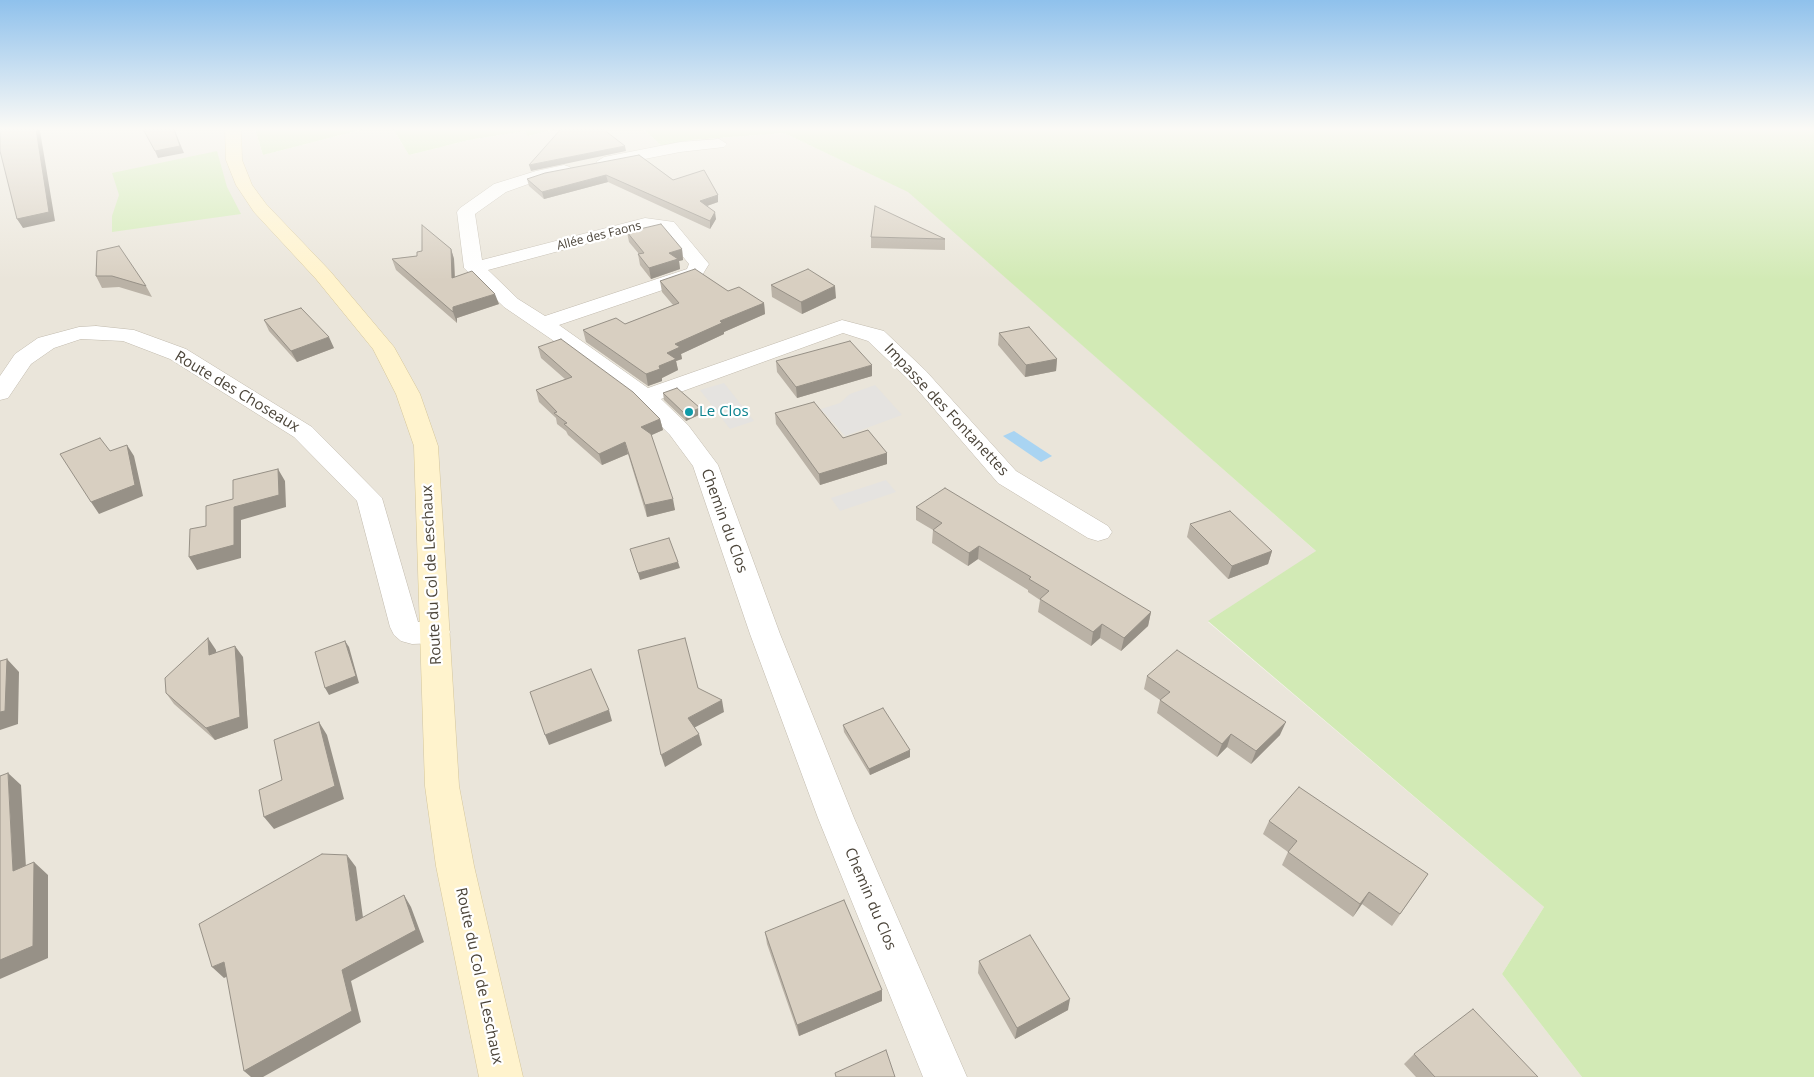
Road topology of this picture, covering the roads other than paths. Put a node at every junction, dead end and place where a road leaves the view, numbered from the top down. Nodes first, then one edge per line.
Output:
1 (242, 179) edge
2 (526, 179) edge
3 (474, 268) junction
4 (544, 323) junction
5 (0, 393) edge
6 (645, 397) junction
7 (1098, 532) dead end
8 (435, 632) junction
9 (500, 1077) edge
10 (945, 1077) edge

1 - 8 main road, Route du Col de Leschaux
2 - 3 street
3 - 4 street, Chemin du Clos
3 - 4 street, Allée des Faons
4 - 6 street, Chemin du Clos
5 - 8 street, Route des Choseaux
6 - 7 street, Impasse des Fontanettes
6 - 10 street, Chemin du Clos
8 - 9 main road, Route du Col de Leschaux

